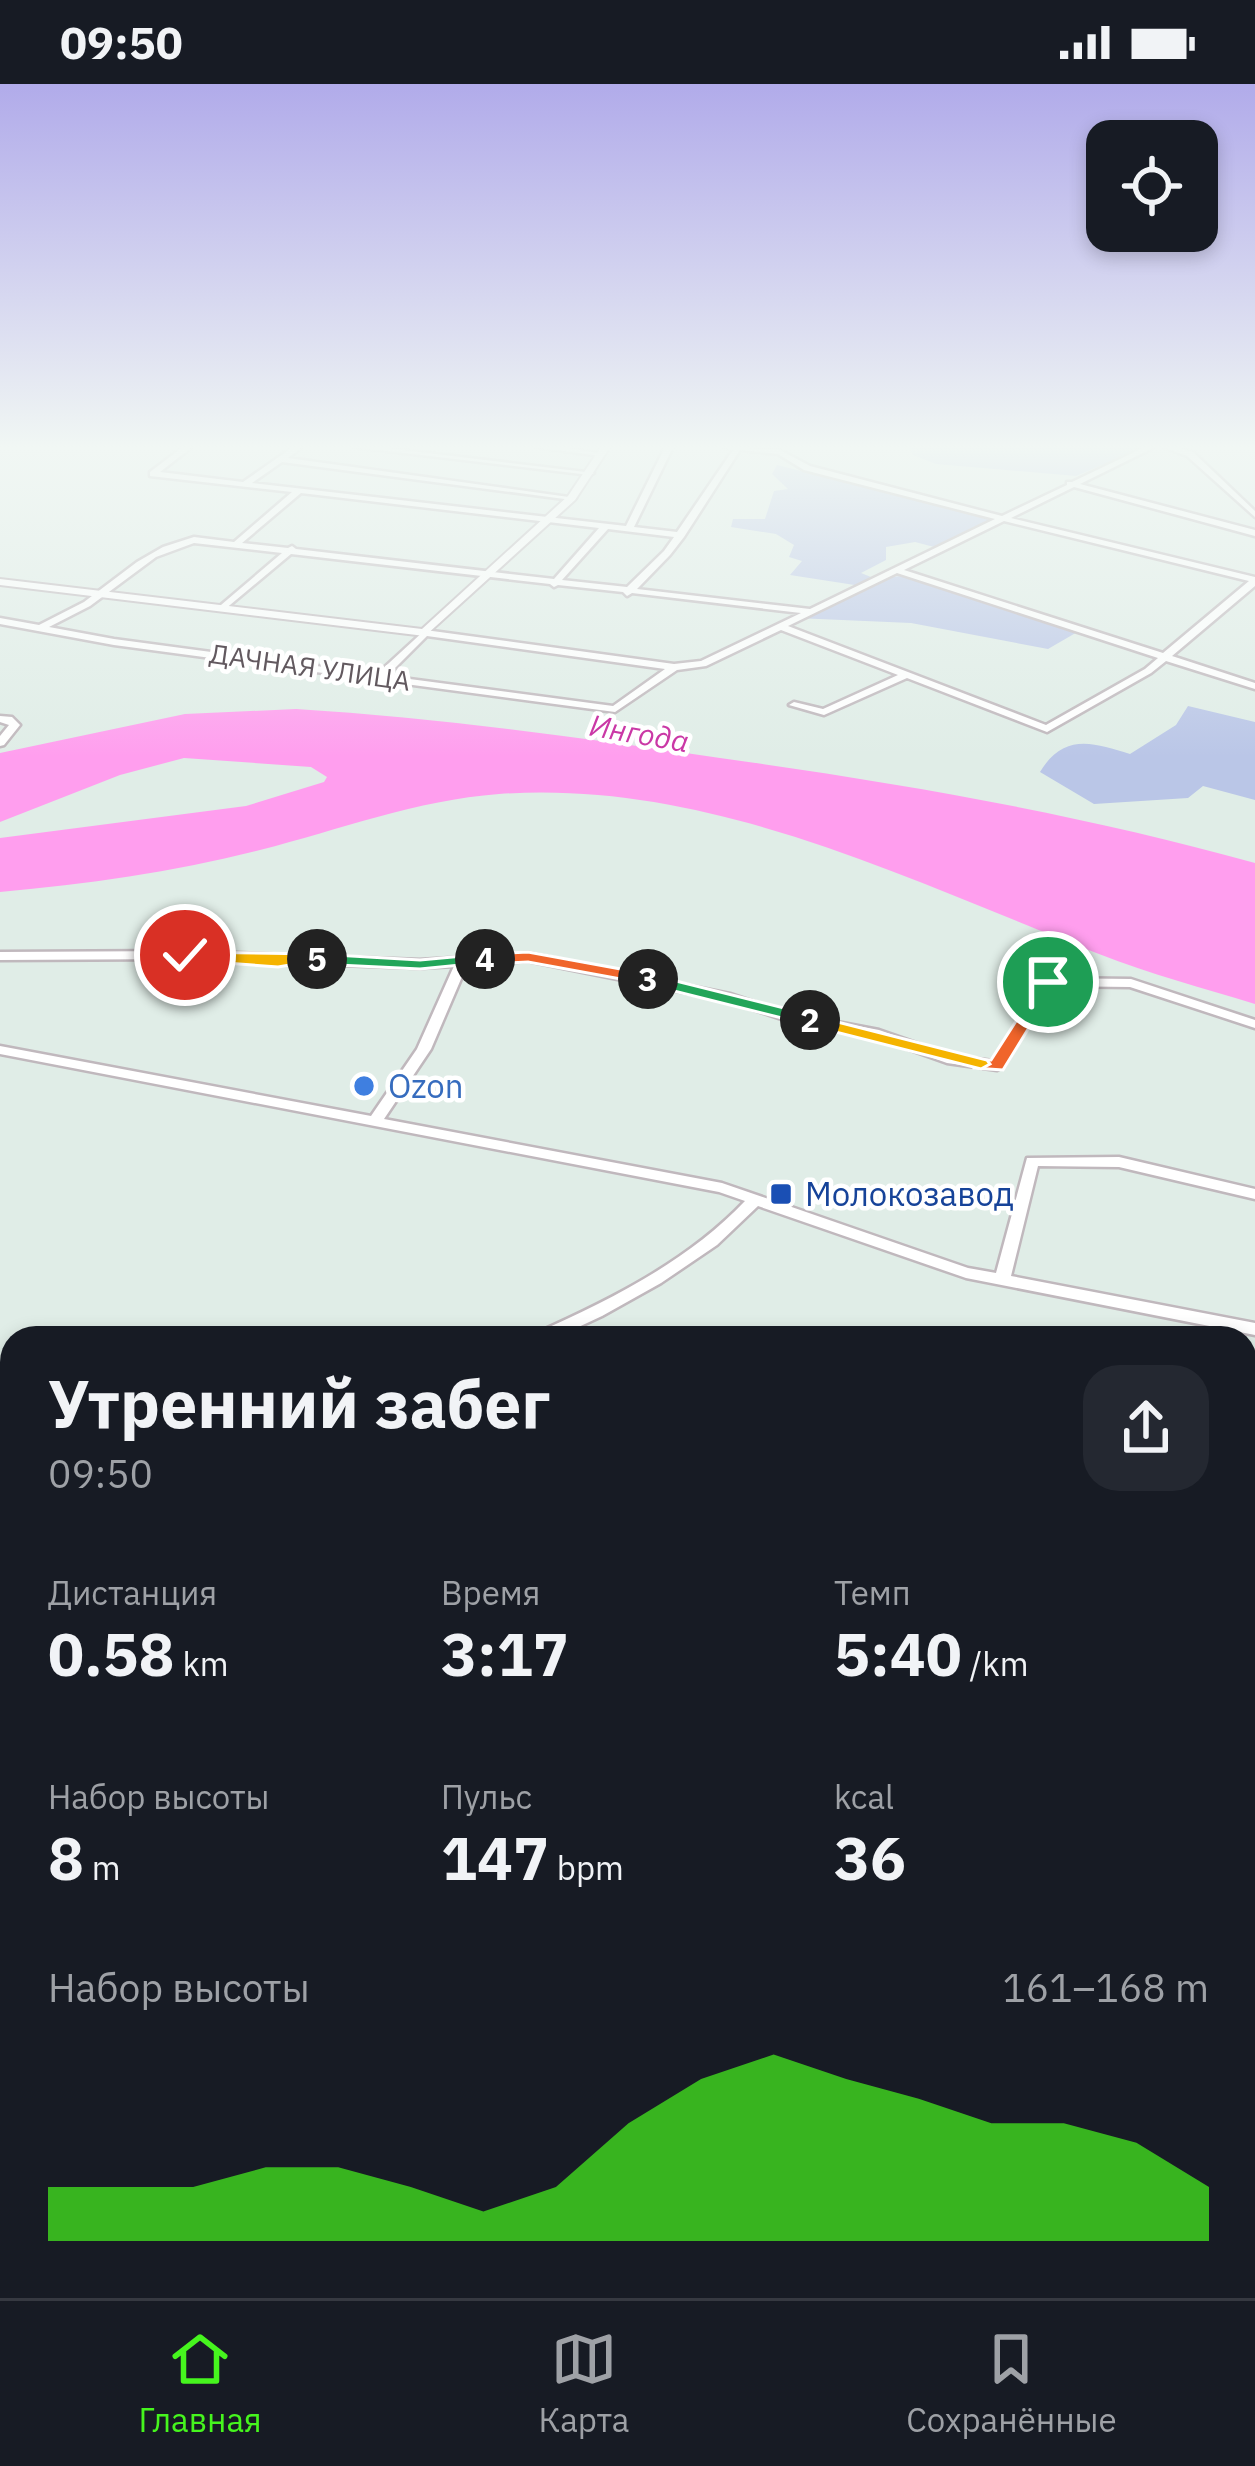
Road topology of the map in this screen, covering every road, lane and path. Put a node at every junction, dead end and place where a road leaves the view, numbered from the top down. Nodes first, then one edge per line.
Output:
1 (166, 550) edge
2 (292, 550) edge
3 (295, 550) edge
4 (514, 550) edge
5 (584, 550) edge
6 (667, 550) edge
7 (936, 550) edge
8 (1132, 550) edge
9 (895, 570) junction
10 (488, 575) junction
11 (1255, 580) edge
12 (0, 581) edge
13 (554, 584) junction
14 (101, 593) junction
15 (627, 593) junction
16 (224, 607) junction
17 (809, 612) junction
18 (0, 621) edge
19 (779, 626) junction
20 (41, 628) junction
21 (425, 633) junction
22 (1164, 659) junction
23 (674, 667) junction
24 (906, 675) junction
25 (381, 676) junction
26 (1255, 686) edge
27 (794, 705) dead end
28 (0, 719) edge
29 (0, 743) edge
30 (0, 956) edge
31 (462, 962) junction
32 (1255, 1024) edge
33 (0, 1050) edge
34 (375, 1121) junction
35 (1255, 1194) edge
36 (756, 1198) junction
37 (1002, 1280) junction
38 (568, 1326) edge
39 (1240, 1326) edge

1 - 14 street
2 - 16 street
3 - 10 street
4 - 10 street
5 - 13 street
6 - 15 street
7 - 9 street
8 - 11 street
9 - 17 street
9 - 22 street
10 - 13 street
10 - 21 street
11 - 22 street
12 - 14 street
13 - 15 street
14 - 16 street
14 - 20 street
15 - 17 street
16 - 21 street
17 - 19 street
18 - 20 street, ДАЧНАЯ УЛИЦА
19 - 23 street
19 - 24 street
20 - 25 street, ДАЧНАЯ УЛИЦА
21 - 23 street
21 - 25 street
22 - 24 street
22 - 26 street
23 - 25 street, ДАЧНАЯ УЛИЦА
24 - 27 street
28 - 29 street
30 - 31 street
31 - 32 street
31 - 34 street
33 - 34 street
34 - 36 street
35 - 37 street
36 - 37 street
36 - 38 street
37 - 39 street

